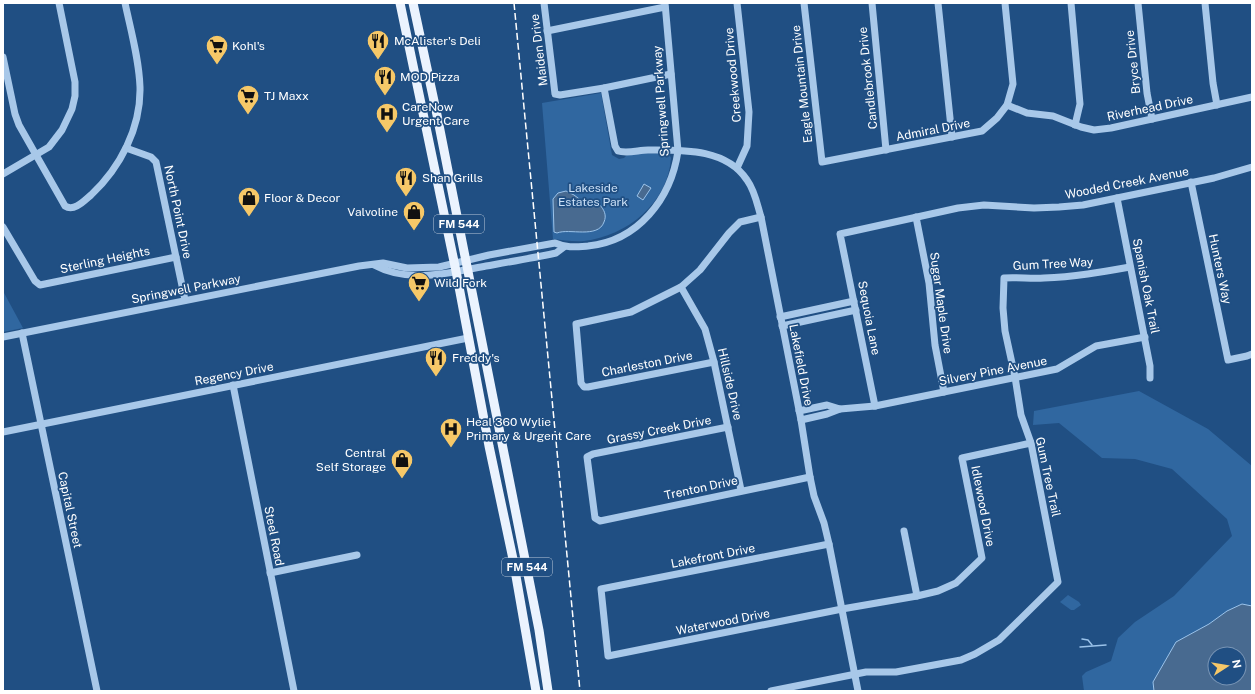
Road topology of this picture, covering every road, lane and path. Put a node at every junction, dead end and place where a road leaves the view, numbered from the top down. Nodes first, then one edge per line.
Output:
1 (59, 3) edge
2 (125, 3) edge
3 (400, 3) edge
4 (413, 3) edge
5 (544, 3) edge
6 (737, 3) edge
7 (804, 3) edge
8 (872, 3) edge
9 (938, 3) edge
10 (1005, 3) edge
11 (1071, 3) edge
12 (1138, 3) edge
13 (1205, 3) edge
14 (665, 5) edge
15 (419, 29) junction
16 (547, 31) junction
17 (406, 32) junction
18 (3, 57) edge
19 (671, 74) junction
20 (604, 88) junction
21 (1252, 97) edge
22 (1007, 105) junction
23 (1217, 105) junction
24 (1152, 119) junction
25 (1075, 124) junction
26 (952, 138) junction
27 (443, 146) junction
28 (126, 148) junction
29 (430, 149) junction
30 (886, 150) junction
31 (678, 151) junction
32 (36, 155) junction
33 (822, 162) joint
34 (1252, 167) edge
35 (737, 168) junction
36 (3, 174) edge
37 (1191, 182) junction
38 (1117, 198) junction
39 (761, 217) junction
40 (916, 217) junction
41 (3, 227) edge
42 (840, 234) joint
43 (564, 247) junction
44 (523, 249) junction
45 (176, 257) junction
46 (525, 259) junction
47 (467, 265) junction
48 (455, 267) junction
49 (1130, 267) junction
50 (681, 287) junction
51 (185, 300) junction
52 (854, 301) junction
53 (856, 310) junction
54 (780, 317) junction
55 (782, 326) junction
56 (22, 333) junction
57 (3, 337) edge
58 (1145, 337) junction
59 (468, 338) junction
60 (1252, 354) edge
61 (714, 362) junction
62 (1015, 377) junction
63 (1150, 378) dead end
64 (233, 385) junction
65 (944, 392) junction
66 (494, 402) junction
67 (481, 405) junction
68 (875, 406) junction
69 (840, 409) junction
70 (799, 411) junction
71 (801, 420) junction
72 (41, 424) junction
73 (728, 428) junction
74 (3, 432) edge
75 (1031, 443) junction
76 (810, 477) junction
77 (741, 490) junction
78 (501, 499) junction
79 (596, 520) joint
80 (904, 532) dead end
81 (521, 539) junction
82 (829, 544) junction
83 (357, 554) dead end
84 (982, 558) joint
85 (270, 572) junction
86 (917, 596) junction
87 (842, 609) junction
88 (608, 656) joint
89 (855, 674) junction
90 (97, 691) edge
91 (294, 691) edge
92 (536, 691) edge
93 (548, 691) edge
94 (772, 691) edge
95 (858, 691) edge

1 - 32 street
2 - 28 street
3 - 17 main road, FM 544 / FM 544
4 - 15 main road, FM 544 / FM 544
5 - 16 street, Maiden Drive
6 - 35 street, Creekwood Drive
7 - 33 street, Eagle Mountain Drive
8 - 30 street, Candlebrook Drive
9 - 26 street
10 - 22 street, Admiral Drive
11 - 25 street
12 - 24 street, Bryce Drive
13 - 23 street
14 - 16 street
14 - 19 street, Springwell Parkway
15 - 17 main road
15 - 27 main road, FM 544 / FM 544
16 - 20 street, Maiden Drive
17 - 29 main road, FM 544 / FM 544
18 - 32 street
19 - 20 street
19 - 31 street, Springwell Parkway
20 - 31 street, Lakefield Drive
21 - 23 street, Riverhead Drive
22 - 25 street, Riverhead Drive
22 - 26 street, Admiral Drive
23 - 24 street, Riverhead Drive
24 - 25 street, Riverhead Drive
26 - 30 street, Admiral Drive
27 - 29 main road
27 - 47 main road, FM 544 / FM 544
28 - 32 street
28 - 45 street, North Point Drive
29 - 48 main road, FM 544 / FM 544
30 - 33 street, Admiral Drive
31 - 35 street, Lakefield Drive
31 - 43 street, Springwell Parkway
32 - 36 street
34 - 37 street, Wooded Creek Avenue
35 - 39 street, Lakefield Drive
37 - 38 street, Wooded Creek Avenue
37 - 60 street, Hunters Way
38 - 40 street, Wooded Creek Avenue
38 - 49 street, Spanish Oak Trail
39 - 50 street
39 - 54 street, Lakefield Drive
40 - 42 street, Wooded Creek Avenue
40 - 65 street, Sugar Maple Drive
41 - 45 street, Sterling Heights
42 - 52 street, Sequoia Lane
43 - 44 street, Springwell Parkway
43 - 46 street, Springwell Parkway
44 - 46 street
44 - 47 street, Springwell Parkway
45 - 51 street, North Point Drive
46 - 47 street, Springwell Parkway
47 - 48 street, Springwell Parkway
47 - 66 main road, FM 544 / FM 544
48 - 51 street, Springwell Parkway
48 - 59 main road, FM 544 / FM 544
49 - 58 street, Spanish Oak Trail
49 - 62 street, Gum Tree Way
50 - 61 street, Hillside Drive
50 - 61 street, Charleston Drive
51 - 56 street, Springwell Parkway
52 - 53 street, Sequoia Lane
52 - 54 street
53 - 55 street
53 - 68 street, Sequoia Lane
54 - 55 street, Lakefield Drive
55 - 70 street, Lakefield Drive
56 - 57 street, Springwell Parkway
56 - 72 street, Capital Street
58 - 62 street, Silvery Pine Avenue
58 - 63 street, Spanish Oak Trail
59 - 64 street, Regency Drive
59 - 67 main road, FM 544 / FM 544
61 - 73 street, Hillside Drive
62 - 65 street, Silvery Pine Avenue
62 - 75 street, Gum Tree Trail
64 - 72 street, Regency Drive
64 - 85 street, Steel Road
65 - 68 street, Silvery Pine Avenue
66 - 67 main road
66 - 81 main road, FM 544 / FM 544
67 - 78 main road, FM 544 / FM 544
68 - 69 street, Silvery Pine Avenue
69 - 70 street, Silvery Pine Avenue
69 - 71 street, Silvery Pine Avenue
70 - 71 street, Lakefield Drive
71 - 76 street, Lakefield Drive
72 - 74 street, Regency Drive
72 - 90 street, Capital Street
73 - 77 street, Hillside Drive
73 - 79 street, Grassy Creek Drive
75 - 84 street, Idlewood Drive
75 - 89 street, Gum Tree Trail
76 - 77 street, Trenton Drive
76 - 82 street, Lakefield Drive
77 - 79 street, Trenton Drive
78 - 81 main road
78 - 92 main road, FM 544 / FM 544
80 - 86 street
81 - 93 main road, FM 544 / FM 544
82 - 87 street, Lakefield Drive
82 - 88 street, Lakefront Drive
83 - 85 street
84 - 86 street, Waterwood Drive
85 - 91 street, Steel Road
86 - 87 street, Waterwood Drive
87 - 88 street, Waterwood Drive
87 - 89 street, Lakefield Drive
89 - 94 street
89 - 95 street, Lakefield Drive

